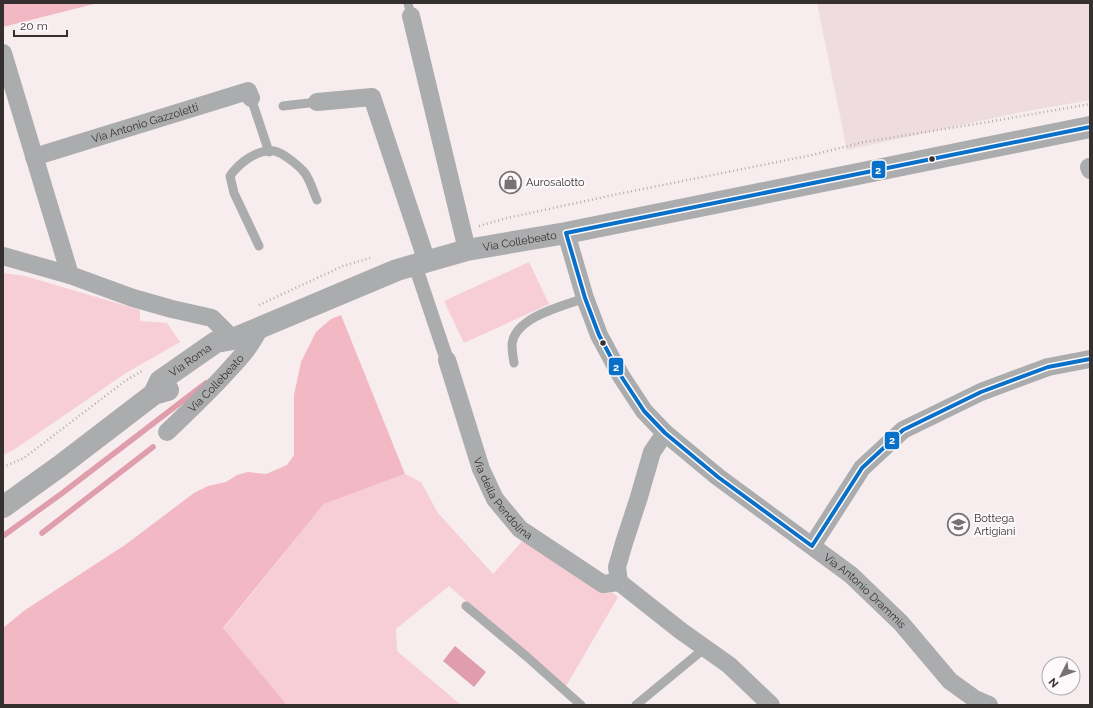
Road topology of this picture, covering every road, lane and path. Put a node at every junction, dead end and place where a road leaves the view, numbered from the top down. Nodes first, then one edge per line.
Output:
1 (8, 3) edge
2 (3, 4) edge
3 (410, 10) edge
4 (3, 53) edge
5 (251, 98) joint
6 (317, 102) joint
7 (283, 106) dead end
8 (1090, 127) edge
9 (269, 152) junction
10 (34, 157) junction
11 (317, 200) dead end
12 (566, 233) junction
13 (260, 246) dead end
14 (467, 250) junction
15 (3, 256) edge
16 (421, 264) junction
17 (70, 275) junction
18 (585, 298) junction
19 (259, 329) junction
20 (233, 339) junction
21 (1090, 359) edge
22 (447, 360) joint
23 (514, 363) dead end
24 (145, 369) dead end
25 (167, 432) dead end
26 (665, 433) junction
27 (60, 466) junction
28 (3, 467) edge
29 (3, 491) edge
30 (3, 508) edge
31 (812, 546) junction
32 (619, 582) junction
33 (466, 606) dead end
34 (705, 648) junction
35 (581, 705) edge
36 (636, 705) edge
37 (771, 705) edge
38 (989, 705) edge

1 - 2 path
3 - 14 street, Via Collebeato
4 - 10 street
5 - 9 lane
5 - 10 street, Via Antonio Gazzoletti
6 - 7 lane
6 - 16 street
8 - 12 street, Via Collebeato
9 - 11 lane
9 - 13 lane
10 - 17 street
12 - 14 street, Via Collebeato
12 - 18 street, Via Antonio Drammis
14 - 16 street, Via Collebeato
15 - 17 street
16 - 19 street, Via Collebeato
16 - 22 street
17 - 20 street
18 - 23 lane
18 - 26 street, Via Antonio Drammis
19 - 20 street, Via Collebeato
19 - 25 street, Via Collebeato
20 - 27 street, Via Roma
21 - 31 street
22 - 32 street, Via della Pendolina
24 - 28 path
26 - 31 street, Via Antonio Drammis
26 - 32 street
27 - 29 street, Via Roma
27 - 30 street, Via Roma
31 - 38 street, Via Antonio Drammis
32 - 34 street
33 - 35 lane
34 - 36 lane
34 - 37 street

